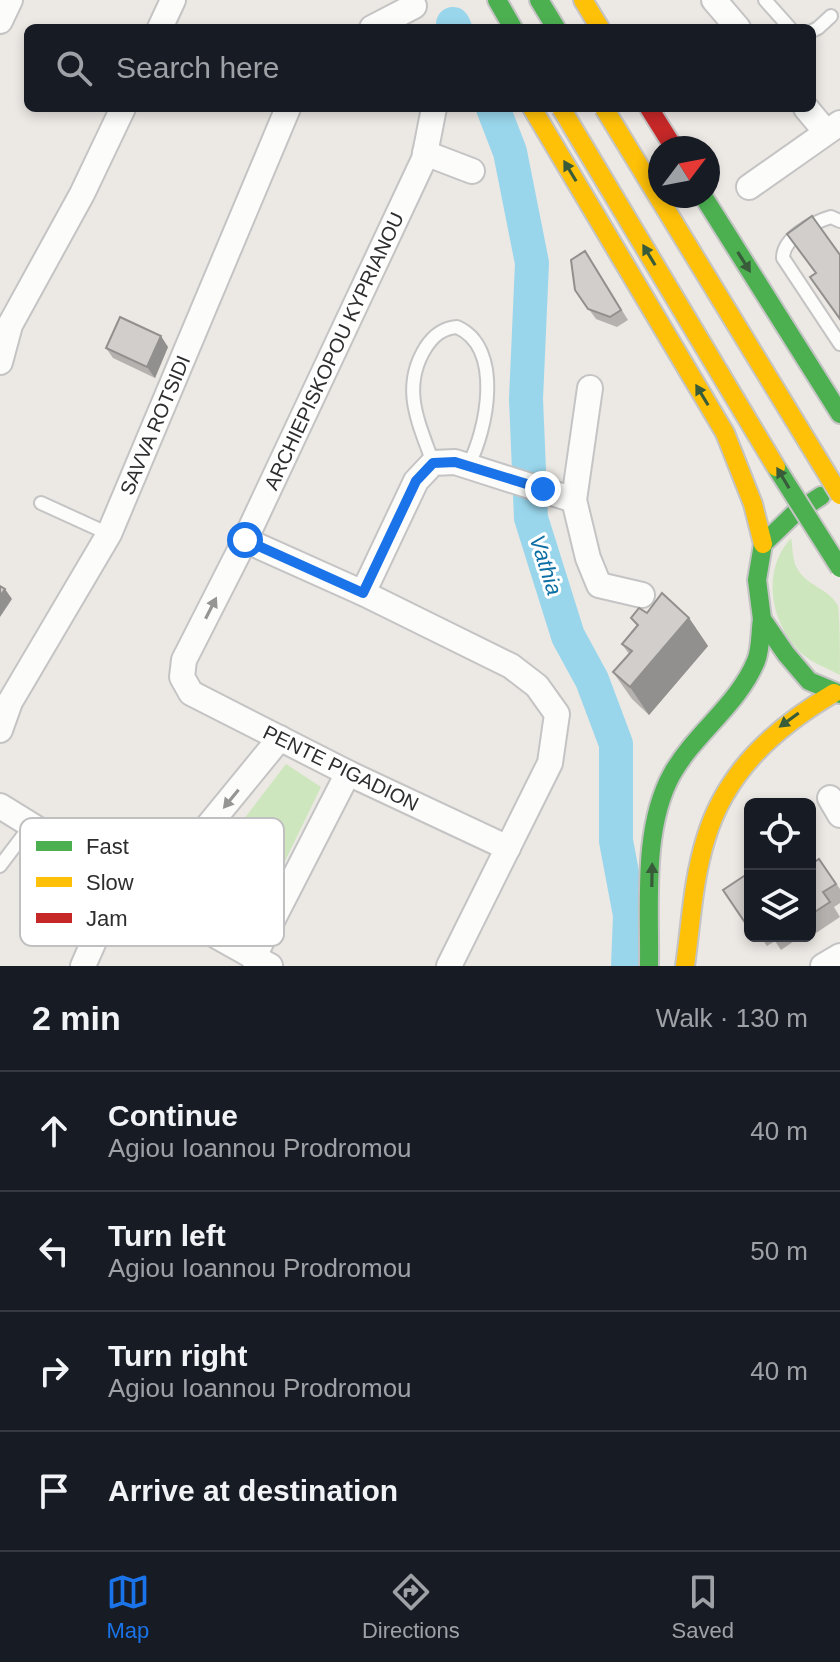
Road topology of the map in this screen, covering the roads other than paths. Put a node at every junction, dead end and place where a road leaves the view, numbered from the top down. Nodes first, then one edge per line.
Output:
1 (10, 0) edge
2 (173, 0) edge
3 (497, 0) edge
4 (539, 0) edge
5 (583, 0) edge
6 (765, 0) edge
7 (719, 2) edge
8 (415, 11) edge
9 (831, 16) dead end
10 (0, 21) edge
11 (162, 24) edge
12 (382, 24) edge
13 (511, 24) edge
14 (554, 24) edge
15 (598, 24) edge
16 (735, 24) edge
17 (786, 24) edge
18 (816, 29) edge
19 (121, 112) edge
20 (286, 112) edge
21 (433, 112) edge
22 (534, 112) edge
23 (563, 112) edge
24 (606, 112) edge
25 (652, 112) edge
26 (811, 112) edge
27 (833, 128) edge
28 (666, 136) edge
29 (425, 153) junction
30 (472, 171) dead end
31 (749, 187) dead end
32 (711, 208) edge
33 (840, 221) edge
34 (5, 322) edge
35 (840, 344) edge
36 (0, 362) edge
37 (590, 388) dead end
38 (840, 414) edge
39 (433, 463) junction
40 (468, 466) junction
41 (840, 485) edge
42 (840, 495) edge
43 (574, 500) junction
44 (41, 503) dead end
45 (109, 534) junction
46 (245, 540) junction
47 (763, 544) junction
48 (840, 568) edge
49 (363, 593) junction
50 (642, 595) dead end
51 (762, 619) junction
52 (182, 677) joint
53 (837, 693) edge
54 (5, 699) edge
55 (0, 730) edge
56 (280, 738) junction
57 (348, 773) junction
58 (0, 806) edge
59 (20, 818) edge
60 (214, 818) edge
61 (20, 840) edge
62 (508, 848) junction
63 (0, 866) edge
64 (284, 912) edge
65 (92, 946) edge
66 (233, 946) edge
67 (840, 956) edge
68 (261, 962) edge
69 (83, 966) edge
70 (449, 966) edge
71 (649, 966) edge
72 (685, 966) edge
73 (823, 966) edge

1 - 10 street
2 - 11 street
3 - 13 main road
4 - 14 main road
5 - 15 main road
6 - 17 lane
7 - 16 street
8 - 12 street
9 - 18 lane
19 - 34 street
20 - 45 street, SAVVA ROTSIDI
21 - 29 street, ARCHIEPISKOPOU KYPRIANOU
47 -> 22 main road
48 -> 23 main road, bridge
24 - 42 main road, bridge
25 - 28 main road
26 - 27 street
27 - 31 street
29 - 30 street
29 - 46 street, ARCHIEPISKOPOU KYPRIANOU
32 -> 38 main road
33 - 35 lane
34 - 36 street
37 - 43 street
39 - 40 street
39 - 40 lane
39 - 49 street
40 - 43 street
41 - 47 main road
43 - 50 street
44 - 45 lane
45 - 54 street, SAVVA ROTSIDI
46 - 49 street
52 -> 46 street, ARCHIEPISKOPOU KYPRIANOU
47 - 51 main road
49 - 62 street
51 - 53 main road
71 -> 51 main road
52 - 56 street, PENTE PIGADION
53 -> 72 main road
54 - 55 street, SAVVA ROTSIDI
56 - 57 street, PENTE PIGADION
56 -> 60 street
57 - 62 street, PENTE PIGADION
57 - 64 street
58 - 59 street
61 - 63 lane
62 - 70 street
65 - 69 street
66 - 68 street
67 - 73 street

